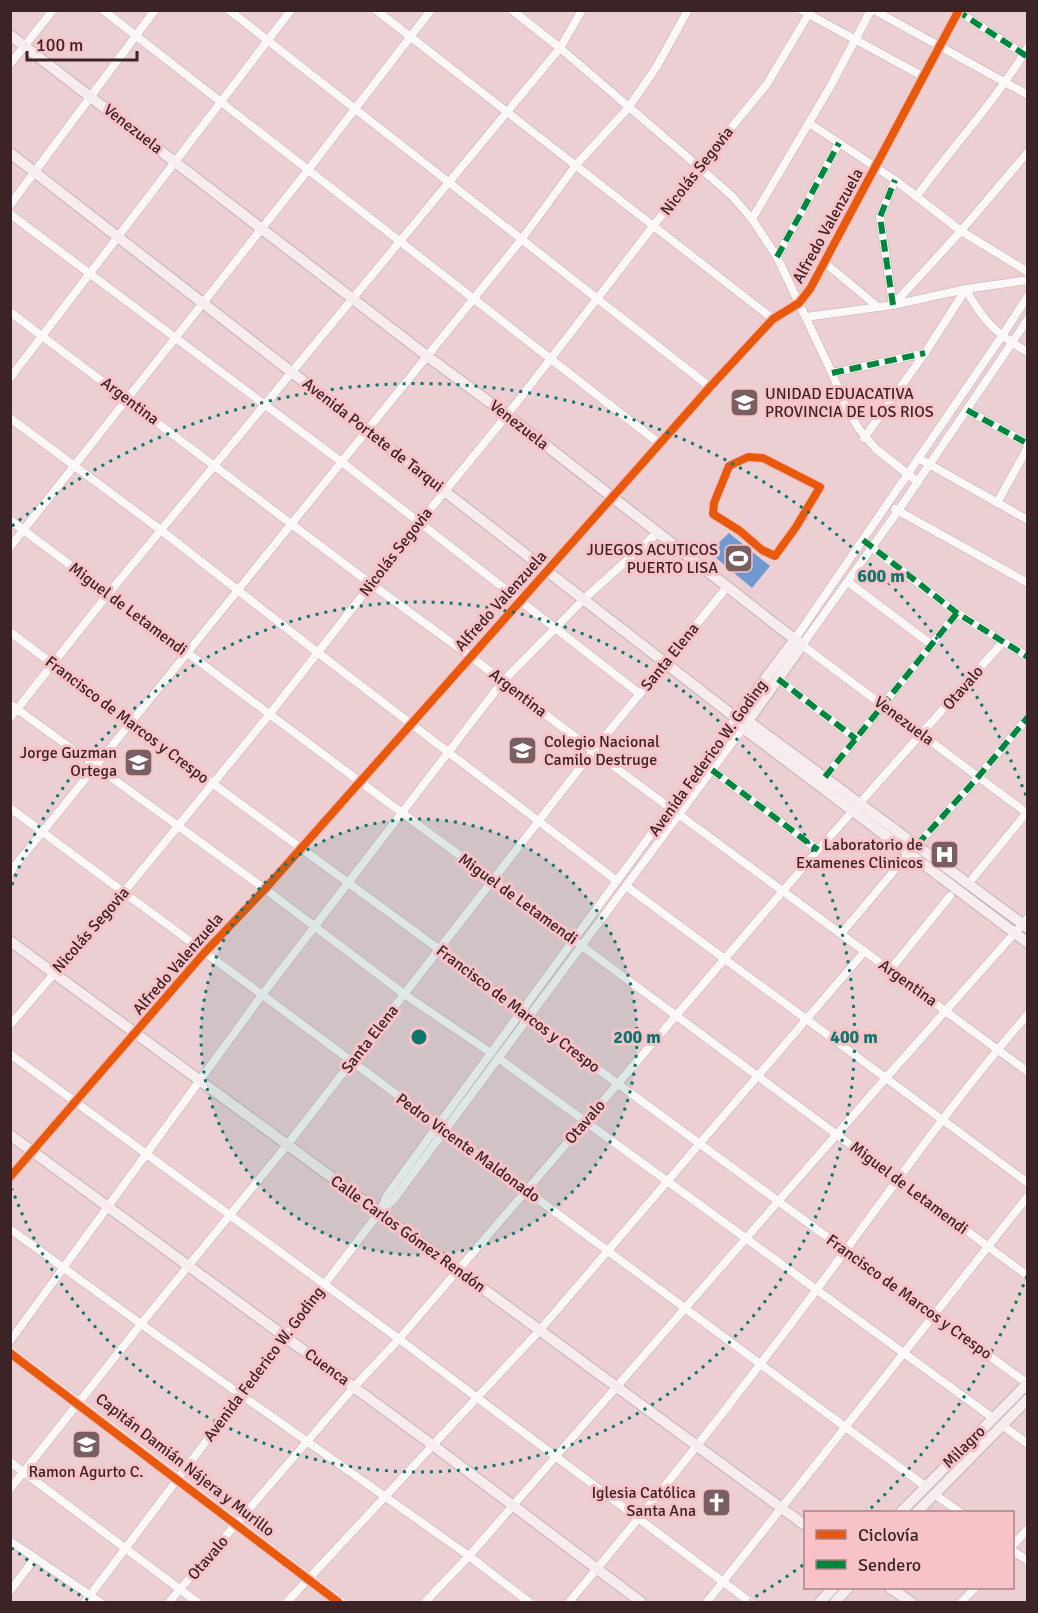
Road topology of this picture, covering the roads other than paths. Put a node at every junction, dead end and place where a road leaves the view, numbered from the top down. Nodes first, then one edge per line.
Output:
1 (53, 10) edge
2 (103, 10) edge
3 (154, 10) edge
4 (229, 10) edge
5 (291, 10) edge
6 (376, 10) edge
7 (431, 10) edge
8 (512, 10) edge
9 (582, 10) edge
10 (688, 10) edge
11 (872, 10) edge
12 (958, 11) edge
13 (807, 12) edge
14 (10, 35) edge
15 (136, 36) junction
16 (410, 37) junction
17 (855, 40) junction
18 (268, 41) junction
19 (25, 46) junction
20 (939, 46) junction
21 (1028, 46) edge
22 (560, 48) junction
23 (1025, 56) edge
24 (10, 64) edge
25 (924, 77) junction
26 (1005, 84) junction
27 (1028, 95) edge
28 (90, 96) junction
29 (222, 102) junction
30 (629, 107) junction
31 (354, 109) junction
32 (506, 111) junction
33 (809, 123) junction
34 (840, 143) junction
35 (1028, 152) edge
36 (10, 153) edge
37 (176, 162) junction
38 (576, 165) junction
39 (876, 166) junction
40 (699, 167) junction
41 (308, 170) junction
42 (34, 171) junction
43 (895, 180) junction
44 (448, 182) junction
45 (916, 196) junction
46 (10, 205) edge
47 (10, 214) edge
48 (752, 219) junction
49 (654, 226) junction
50 (262, 229) junction
51 (961, 231) junction
52 (118, 236) junction
53 (521, 240) junction
54 (401, 242) junction
55 (777, 257) junction
56 (825, 263) junction
57 (1028, 272) edge
58 (89, 273) junction
59 (1028, 280) edge
60 (966, 289) junction
61 (1028, 296) edge
62 (353, 299) junction
63 (474, 299) junction
64 (597, 299) junction
65 (203, 303) junction
66 (799, 303) junction
67 (892, 305) junction
68 (879, 307) junction
69 (10, 312) edge
70 (806, 317) junction
71 (773, 319) junction
72 (1028, 319) edge
73 (43, 336) junction
74 (1002, 336) junction
75 (176, 338) junction
76 (1012, 343) junction
77 (1028, 352) edge
78 (925, 353) junction
79 (427, 356) junction
80 (551, 359) junction
81 (293, 373) junction
82 (832, 373) junction
83 (10, 378) edge
84 (710, 387) junction
85 (128, 399) junction
86 (266, 405) junction
87 (967, 410) junction
88 (507, 415) junction
89 (10, 418) edge
90 (368, 431) junction
91 (864, 438) junction
92 (660, 444) junction
93 (1028, 446) edge
94 (918, 458) junction
95 (343, 463) junction
96 (929, 465) junction
97 (75, 466) junction
98 (215, 467) junction
99 (908, 475) junction
100 (918, 482) junction
101 (445, 491) junction
102 (612, 498) junction
103 (998, 503) junction
104 (887, 505) junction
105 (898, 511) junction
106 (10, 520) edge
107 (1028, 520) edge
108 (419, 523) junction
109 (292, 524) junction
110 (24, 530) junction
111 (162, 531) junction
112 (657, 533) junction
113 (863, 540) junction
114 (10, 547) edge
115 (873, 548) junction
116 (547, 571) junction
117 (848, 582) junction
118 (1028, 583) edge
119 (371, 584) junction
120 (727, 587) junction
121 (237, 590) junction
122 (108, 594) junction
123 (584, 599) junction
124 (520, 600) junction
125 (957, 613) junction
126 (555, 627) junction
127 (10, 632) edge
128 (799, 642) junction
129 (1002, 643) junction
130 (932, 645) junction
131 (317, 652) junction
132 (187, 653) junction
133 (470, 656) junction
134 (1028, 657) edge
135 (665, 662) junction
136 (54, 665) junction
137 (778, 679) junction
138 (503, 681) junction
139 (640, 694) junction
140 (883, 705) junction
141 (14, 707) edge
142 (269, 715) junction
143 (10, 717) edge
144 (1028, 717) edge
145 (742, 722) junction
146 (132, 723) junction
147 (412, 723) junction
148 (922, 735) junction
149 (856, 739) junction
150 (593, 751) junction
151 (450, 752) junction
152 (97, 766) junction
153 (712, 770) junction
154 (825, 777) junction
155 (978, 777) junction
156 (359, 781) junction
157 (212, 783) junction
158 (857, 807) junction
159 (10, 808) edge
160 (671, 808) junction
161 (402, 813) junction
162 (1027, 813) edge
163 (679, 814) junction
164 (540, 821) junction
165 (177, 825) junction
166 (44, 833) junction
167 (301, 849) junction
168 (913, 849) junction
169 (818, 850) junction
170 (10, 873) edge
171 (973, 878) dead end
172 (617, 880) junction
173 (493, 881) junction
174 (347, 883) junction
175 (626, 886) junction
176 (265, 889) junction
177 (124, 892) junction
178 (784, 892) junction
179 (950, 896) dead end
180 (1026, 923) edge
181 (315, 928) junction
182 (1015, 933) junction
183 (841, 934) junction
184 (573, 940) junction
185 (10, 941) edge
186 (1028, 943) edge
187 (581, 945) junction
188 (440, 950) junction
189 (865, 951) junction
190 (205, 952) junction
191 (725, 959) junction
192 (890, 970) junction
193 (54, 973) junction
194 (404, 994) junction
195 (262, 995) junction
196 (945, 1011) junction
197 (520, 1012) junction
198 (1028, 1014) edge
199 (677, 1016) junction
200 (528, 1017) junction
201 (806, 1020) junction
202 (10, 1025) edge
203 (135, 1033) junction
204 (997, 1049) junction
205 (491, 1053) junction
206 (10, 1054) edge
207 (498, 1058) junction
208 (352, 1062) junction
209 (1028, 1072) edge
210 (758, 1076) junction
211 (885, 1078) junction
212 (201, 1082) junction
213 (618, 1083) junction
214 (75, 1102) junction
215 (942, 1120) junction
216 (585, 1121) junction
217 (441, 1128) junction
218 (10, 1135) edge
219 (837, 1135) junction
220 (700, 1144) junction
221 (286, 1145) junction
222 (33, 1151) junction
223 (146, 1154) junction
224 (10, 1177) edge
225 (898, 1180) junction
226 (668, 1181) junction
227 (1028, 1183) edge
228 (526, 1190) junction
229 (1028, 1196) edge
230 (779, 1202) junction
231 (108, 1207) junction
232 (379, 1213) junction
233 (229, 1215) junction
234 (10, 1229) edge
235 (747, 1239) junction
236 (988, 1247) junction
237 (846, 1250) junction
238 (608, 1251) junction
239 (189, 1266) junction
240 (63, 1268) junction
241 (457, 1270) junction
242 (1028, 1276) edge
243 (324, 1285) junction
244 (817, 1290) junction
245 (686, 1309) junction
246 (934, 1315) junction
247 (141, 1324) junction
248 (539, 1331) junction
249 (285, 1337) junction
250 (399, 1339) junction
251 (10, 1341) edge
252 (10, 1350) edge
253 (904, 1353) junction
254 (760, 1364) junction
255 (1027, 1383) edge
256 (354, 1388) junction
257 (617, 1388) junction
258 (242, 1395) junction
259 (477, 1399) junction
260 (1028, 1399) edge
261 (80, 1401) junction
262 (998, 1421) junction
263 (845, 1427) junction
264 (307, 1442) junction
265 (1028, 1444) edge
266 (434, 1446) junction
267 (698, 1446) junction
268 (555, 1456) junction
269 (10, 1462) edge
270 (24, 1473) junction
271 (178, 1477) junction
272 (10, 1489) edge
273 (930, 1490) junction
274 (384, 1497) junction
275 (513, 1505) junction
276 (781, 1508) junction
277 (903, 1511) edge
278 (918, 1511) edge
279 (959, 1511) edge
280 (638, 1518) junction
281 (238, 1523) junction
282 (804, 1525) edge
283 (1028, 1529) edge
284 (10, 1540) edge
285 (1014, 1546) edge
286 (125, 1548) junction
287 (1014, 1550) edge
288 (469, 1556) junction
289 (35, 1558) junction
290 (1028, 1561) edge
291 (597, 1569) junction
292 (310, 1578) junction
293 (723, 1582) junction
294 (831, 1589) edge
295 (847, 1589) edge
296 (893, 1589) edge
297 (973, 1589) edge
298 (180, 1590) junction
299 (10, 1592) edge
300 (88, 1599) edge
301 (100, 1602) edge
302 (169, 1602) edge
303 (197, 1602) edge
304 (287, 1602) edge
305 (342, 1602) edge
306 (425, 1602) edge
307 (529, 1602) edge
308 (569, 1602) edge
309 (641, 1602) edge
310 (707, 1602) edge
311 (750, 1602) edge
312 (820, 1602) edge
313 (835, 1602) edge
314 (910, 1602) edge
315 (961, 1602) edge

1 - 19 street
2 - 15 street
3 - 15 street
4 - 18 street
5 - 18 street
6 - 16 street
7 - 16 street
8 - 22 street
9 - 22 street
10 - 30 street
11 - 17 street
11 - 20 street
12 - 20 street, Alfredo Valenzuela
12 - 23 street
13 - 17 street
13 - 40 street, Nicolás Segovia
14 - 19 main road, Venezuela
15 - 28 street
15 - 29 street
16 - 31 street
16 - 32 street
17 - 25 street
17 - 33 street
18 - 29 street
18 - 31 street
19 - 24 street
19 - 28 main road, Venezuela
20 - 25 street, Alfredo Valenzuela
20 - 26 street
21 - 23 street
22 - 30 street
22 - 32 street
23 - 26 street
25 - 39 street, Alfredo Valenzuela
26 - 27 street
26 - 45 street
28 - 37 main road, Venezuela
28 - 42 street
29 - 37 street
29 - 41 street
30 - 38 street
30 - 40 street
31 - 41 street
31 - 44 street
32 - 38 street
32 - 44 street
33 - 34 street
33 - 48 street
34 - 39 street
34 - 55 street
35 - 51 street
36 - 42 main road, Avenida Portete de Tarqui
37 - 50 main road, Venezuela
37 - 52 street
38 - 49 street
38 - 53 street
39 - 43 street
39 - 56 street, Alfredo Valenzuela
40 - 48 street
40 - 49 street, Nicolás Segovia
41 - 50 street
41 - 54 street
42 - 46 street
42 - 52 main road, Avenida Portete de Tarqui
43 - 45 street
43 - 67 street
44 - 53 street
44 - 54 street
45 - 51 street
47 - 58 street
48 - 55 street
49 - 64 street, Nicolás Segovia
49 - 71 street
50 - 62 main road, Venezuela
50 - 65 street
51 - 57 street
51 - 67 street
52 - 58 street
52 - 65 main road, Avenida Portete de Tarqui
53 - 63 street
53 - 64 street
54 - 62 street
54 - 63 street
55 - 66 street
56 - 66 street, Alfredo Valenzuela
56 - 68 street
58 - 73 street
58 - 75 street
59 - 60 street
60 - 67 street
60 - 74 street
60 - 78 street
61 - 74 street, Avenida Federico W. Goding
62 - 79 main road, Venezuela
62 - 81 street
63 - 79 street
63 - 80 street
64 - 80 street, Nicolás Segovia
64 - 84 street
65 - 75 street
65 - 81 main road, Avenida Portete de Tarqui
66 - 70 street
66 - 71 street, Alfredo Valenzuela
67 - 68 street
68 - 70 street
69 - 73 street, Argentina
70 - 82 street
71 - 84 street, Alfredo Valenzuela
72 - 76 street, Avenida Federico W. Goding
73 - 83 street
73 - 85 street, Argentina
74 - 76 street
74 - 94 street, Avenida Federico W. Goding
75 - 85 street
75 - 86 street
76 - 77 street
76 - 87 street, Avenida Federico W. Goding
78 - 82 street
78 - 91 street
79 - 88 main road, Venezuela
79 - 90 street
80 - 88 street, Nicolás Segovia
80 - 92 street
81 - 86 street
81 - 90 main road, Avenida Portete de Tarqui
82 - 91 street
84 - 92 street, Alfredo Valenzuela
85 - 97 street
85 - 98 street, Argentina
86 - 95 street
86 - 98 street
87 - 93 street
87 - 96 street, Avenida Federico W. Goding
88 - 101 street, Nicolás Segovia
88 - 102 main road, Venezuela
89 - 97 street
90 - 95 street
90 - 101 main road, Avenida Portete de Tarqui
91 - 99 street
92 - 102 street, Alfredo Valenzuela
93 - 103 street
94 - 96 street
94 - 99 street, Avenida Federico W. Goding
95 - 108 street
95 - 109 street
96 - 100 street, Avenida Federico W. Goding
96 - 103 street
97 - 110 street
97 - 111 street
98 - 109 street, Argentina
98 - 111 street
99 - 100 street
99 - 104 street, Avenida Federico W. Goding
100 - 105 street, Avenida Federico W. Goding
101 - 108 street, Nicolás Segovia
101 - 116 main road, Avenida Portete de Tarqui
102 - 112 main road, Venezuela
102 - 116 street, Alfredo Valenzuela
103 - 107 street
104 - 105 street
104 - 113 street, Avenida Federico W. Goding
105 - 115 street, Avenida Federico W. Goding
105 - 118 street
106 - 110 street, Miguel de Letamendi
108 - 119 street, Nicolás Segovia
108 - 124 street
109 - 119 street, Argentina
109 - 121 street
110 - 114 street
110 - 122 street, Miguel de Letamendi
111 - 121 street
111 - 122 street
112 - 120 main road, Venezuela
112 - 123 street
113 - 115 street
113 - 128 street, Avenida Federico W. Goding
115 - 117 street, Avenida Federico W. Goding
115 - 125 street
116 - 123 main road, Avenida Portete de Tarqui
116 - 124 street, Alfredo Valenzuela
117 - 128 street, Avenida Federico W. Goding
117 - 130 street
119 - 131 street, Nicolás Segovia
119 - 133 street, Argentina
120 - 128 main road, Venezuela
120 - 135 street, Santa Elena
121 - 131 street
121 - 132 street
122 - 132 street, Miguel de Letamendi
122 - 136 street
123 - 126 street
123 - 135 main road, Avenida Portete de Tarqui
124 - 126 street
124 - 133 street, Alfredo Valenzuela
125 - 129 street
125 - 130 street
126 - 138 street
126 - 139 street
127 - 136 street, Francisco de Marcos y Crespo
128 - 137 main road, Avenida Federico W. Goding
128 - 140 street, Venezuela
128 - 145 main road, Avenida Federico W. Goding
129 - 134 street
129 - 148 street, Otavalo
130 - 140 street
131 - 142 street, Nicolás Segovia
131 - 147 street
132 - 142 street, Miguel de Letamendi
132 - 146 street
133 - 138 street, Argentina
133 - 147 street, Alfredo Valenzuela
135 - 139 street, Santa Elena
135 - 145 main road, Avenida Portete de Tarqui
136 - 141 street
136 - 146 street, Francisco de Marcos y Crespo
137 - 145 main road, Avenida Federico W. Goding
137 - 149 street
138 - 150 street, Argentina
138 - 151 street
139 - 150 street, Santa Elena
140 - 148 street, Venezuela
140 - 149 street
141 - 143 street
141 - 152 street
142 - 156 street, Miguel de Letamendi
142 - 157 street, Nicolás Segovia
144 - 155 street
145 - 153 street, Avenida Federico W. Goding
145 - 154 main road, Avenida Portete de Tarqui
145 - 158 main road, Avenida Portete de Tarqui
145 - 160 street, Avenida Federico W. Goding
146 - 152 street
146 - 157 street, Francisco de Marcos y Crespo
147 - 151 street
147 - 156 street, Alfredo Valenzuela
148 - 155 street, Venezuela
148 - 158 street, Otavalo
149 - 154 street
150 - 160 street, Argentina
150 - 164 street, Santa Elena
151 - 161 street
151 - 164 street
152 - 165 street
152 - 166 street
153 - 163 street, Avenida Federico W. Goding
153 - 169 street
154 - 158 main road, Avenida Portete de Tarqui
155 - 162 street, Venezuela
155 - 168 street
156 - 161 street, Miguel de Letamendi
156 - 167 street, Alfredo Valenzuela
157 - 165 street, Nicolás Segovia
157 - 167 street, Francisco de Marcos y Crespo
158 - 168 main road, Avenida Portete de Tarqui
158 - 169 street, Otavalo
159 - 166 street, Pedro Vicente Maldonado
160 - 163 street, Argentina
160 - 172 street, Avenida Federico W. Goding
161 - 173 street, Miguel de Letamendi
161 - 174 street
162 - 171 street
163 - 175 street, Avenida Federico W. Goding
163 - 178 street, Argentina
164 - 172 street
164 - 173 street, Santa Elena
165 - 176 street
165 - 177 street, Nicolás Segovia
166 - 170 street
166 - 177 street, Pedro Vicente Maldonado
167 - 174 street, Francisco de Marcos y Crespo
167 - 176 street, Alfredo Valenzuela
168 - 180 main road, Avenida Portete de Tarqui
168 - 182 main road, Avenida Portete de Tarqui
168 - 183 street
169 - 178 street, Otavalo
172 - 184 street, Avenida Federico W. Goding
173 - 184 street, Miguel de Letamendi
173 - 188 street, Santa Elena
174 - 181 street
174 - 188 street, Francisco de Marcos y Crespo
175 - 187 street, Avenida Federico W. Goding
175 - 191 street
176 - 181 street
176 - 190 street, Alfredo Valenzuela
177 - 190 street, Pedro Vicente Maldonado
177 - 193 street, Nicolás Segovia
178 - 183 street, Argentina
178 - 191 street, Otavalo
179 - 192 street
180 - 182 street
181 - 194 street
181 - 195 street
182 - 186 main road, Avenida Portete de Tarqui
182 - 196 street
183 - 189 street, Argentina
184 - 187 street, Miguel de Letamendi
184 - 197 street, Avenida Federico W. Goding
185 - 193 main road, Calle Carlos Gómez Rendón
187 - 199 street, Miguel de Letamendi
187 - 200 street, Avenida Federico W. Goding
188 - 194 street, Santa Elena
188 - 197 street, Francisco de Marcos y Crespo
189 - 192 street, Argentina
189 - 201 street
190 - 195 street, Pedro Vicente Maldonado
190 - 203 street, Alfredo Valenzuela
191 - 199 street, Otavalo
191 - 201 street
192 - 196 street, Argentina
193 - 202 street, Nicolás Segovia
193 - 203 main road, Calle Carlos Gómez Rendón
194 - 205 street
194 - 208 street, Santa Elena
195 - 208 street, Pedro Vicente Maldonado
195 - 212 street
196 - 204 street, Argentina
196 - 211 street
197 - 200 street, Francisco de Marcos y Crespo
197 - 205 street, Avenida Federico W. Goding
198 - 204 street
199 - 210 street, Miguel de Letamendi
199 - 213 street, Otavalo
200 - 207 street, Avenida Federico W. Goding
200 - 213 street, Francisco de Marcos y Crespo
201 - 210 street
201 - 211 street
203 - 212 main road, Calle Carlos Gómez Rendón
203 - 214 street, Alfredo Valenzuela
204 - 209 street, Argentina
204 - 215 street
205 - 217 street, Avenida Federico W. Goding
206 - 214 street
207 - 216 street
207 - 217 street, Avenida Federico W. Goding
208 - 217 street, Pedro Vicente Maldonado
208 - 221 street, Santa Elena
210 - 219 street, Miguel de Letamendi
210 - 220 street
211 - 215 street
211 - 219 street
212 - 221 main road, Calle Carlos Gómez Rendón
212 - 223 street
213 - 216 street, Otavalo
213 - 220 street, Francisco de Marcos y Crespo
214 - 222 street, Alfredo Valenzuela
214 - 223 street
215 - 225 street
215 - 227 street
216 - 226 street
216 - 228 street, Otavalo
217 - 228 street, Pedro Vicente Maldonado
217 - 232 street, Avenida Federico W. Goding
218 - 222 main road, Cuenca
219 - 225 street, Miguel de Letamendi
219 - 230 street
220 - 226 street
220 - 230 street, Francisco de Marcos y Crespo
221 - 232 main road, Calle Carlos Gómez Rendón
221 - 233 street, Santa Elena
222 - 224 street, Alfredo Valenzuela
222 - 231 main road, Cuenca
223 - 231 street
223 - 233 street
225 - 236 street, Miguel de Letamendi
225 - 237 street
226 - 235 street
226 - 238 street
228 - 238 street, Pedro Vicente Maldonado
228 - 241 street, Otavalo
229 - 236 street
230 - 235 street
230 - 237 street, Francisco de Marcos y Crespo
231 - 239 main road, Cuenca
231 - 240 street
232 - 241 main road, Calle Carlos Gómez Rendón
232 - 243 street, Avenida Federico W. Goding
233 - 239 street, Santa Elena
233 - 243 street
234 - 240 street
235 - 244 street
235 - 245 street
236 - 242 street, Miguel de Letamendi
236 - 246 street
237 - 244 street
237 - 246 street, Francisco de Marcos y Crespo
238 - 245 street, Pedro Vicente Maldonado
238 - 248 street
239 - 247 street, Santa Elena
239 - 249 main road, Cuenca
240 - 247 street
240 - 251 street
241 - 248 main road, Calle Carlos Gómez Rendón
241 - 250 street, Otavalo
243 - 249 street, Avenida Federico W. Goding
243 - 250 street
244 - 253 street
244 - 254 street
245 - 254 street, Pedro Vicente Maldonado
245 - 257 street
246 - 253 street
246 - 255 street, Francisco de Marcos y Crespo
247 - 258 street
247 - 261 street, Santa Elena
248 - 257 main road, Calle Carlos Gómez Rendón
248 - 259 street
249 - 256 main road, Cuenca
249 - 258 street, Avenida Federico W. Goding
250 - 256 street, Otavalo
250 - 259 street
252 - 261 street, Capitán Damián Nájera y Murillo
253 - 262 street
253 - 263 street
254 - 263 street, Pedro Vicente Maldonado
254 - 267 street
255 - 262 main road, Milagro
256 - 264 street, Otavalo
256 - 266 main road, Cuenca
257 - 267 main road, Calle Carlos Gómez Rendón
257 - 268 street
258 - 264 street
258 - 271 street, Avenida Federico W. Goding
259 - 266 street
259 - 268 street
260 - 262 main road, Milagro
261 - 270 street, Santa Elena
261 - 271 street, Capitán Damián Nájera y Murillo
262 - 265 street
262 - 273 main road, Milagro
263 - 273 street, Pedro Vicente Maldonado
263 - 276 street
264 - 274 street
264 - 281 street, Otavalo
266 - 274 street
266 - 275 main road, Cuenca
267 - 276 main road, Calle Carlos Gómez Rendón
267 - 280 street
268 - 275 street
268 - 280 street
269 - 270 street
270 - 272 street, Santa Elena
270 - 286 street
271 - 281 street, Capitán Damián Nájera y Murillo
271 - 286 street, Avenida Federico W. Goding
273 - 277 main road, Milagro
273 - 278 main road, Milagro
273 - 279 street, Pedro Vicente Maldonado
274 - 288 street
274 - 292 street
275 - 288 street
275 - 291 main road, Cuenca
276 - 282 main road, Calle Carlos Gómez Rendón
276 - 293 street
280 - 291 street
280 - 293 street
281 - 292 street, Capitán Damián Nájera y Murillo
281 - 298 street, Otavalo
283 - 285 street
284 - 289 street
286 - 298 street
286 - 300 street, Avenida Federico W. Goding
287 - 290 street
288 - 306 street
288 - 307 street
289 - 299 street
289 - 300 street
291 - 308 street
291 - 309 main road, Cuenca
292 - 304 street
292 - 305 street, Capitán Damián Nájera y Murillo
293 - 310 street
293 - 311 street
294 - 312 main road
295 - 313 main road
296 - 314 main road
297 - 315 street
298 - 302 street, Otavalo
298 - 303 street
300 - 301 street

